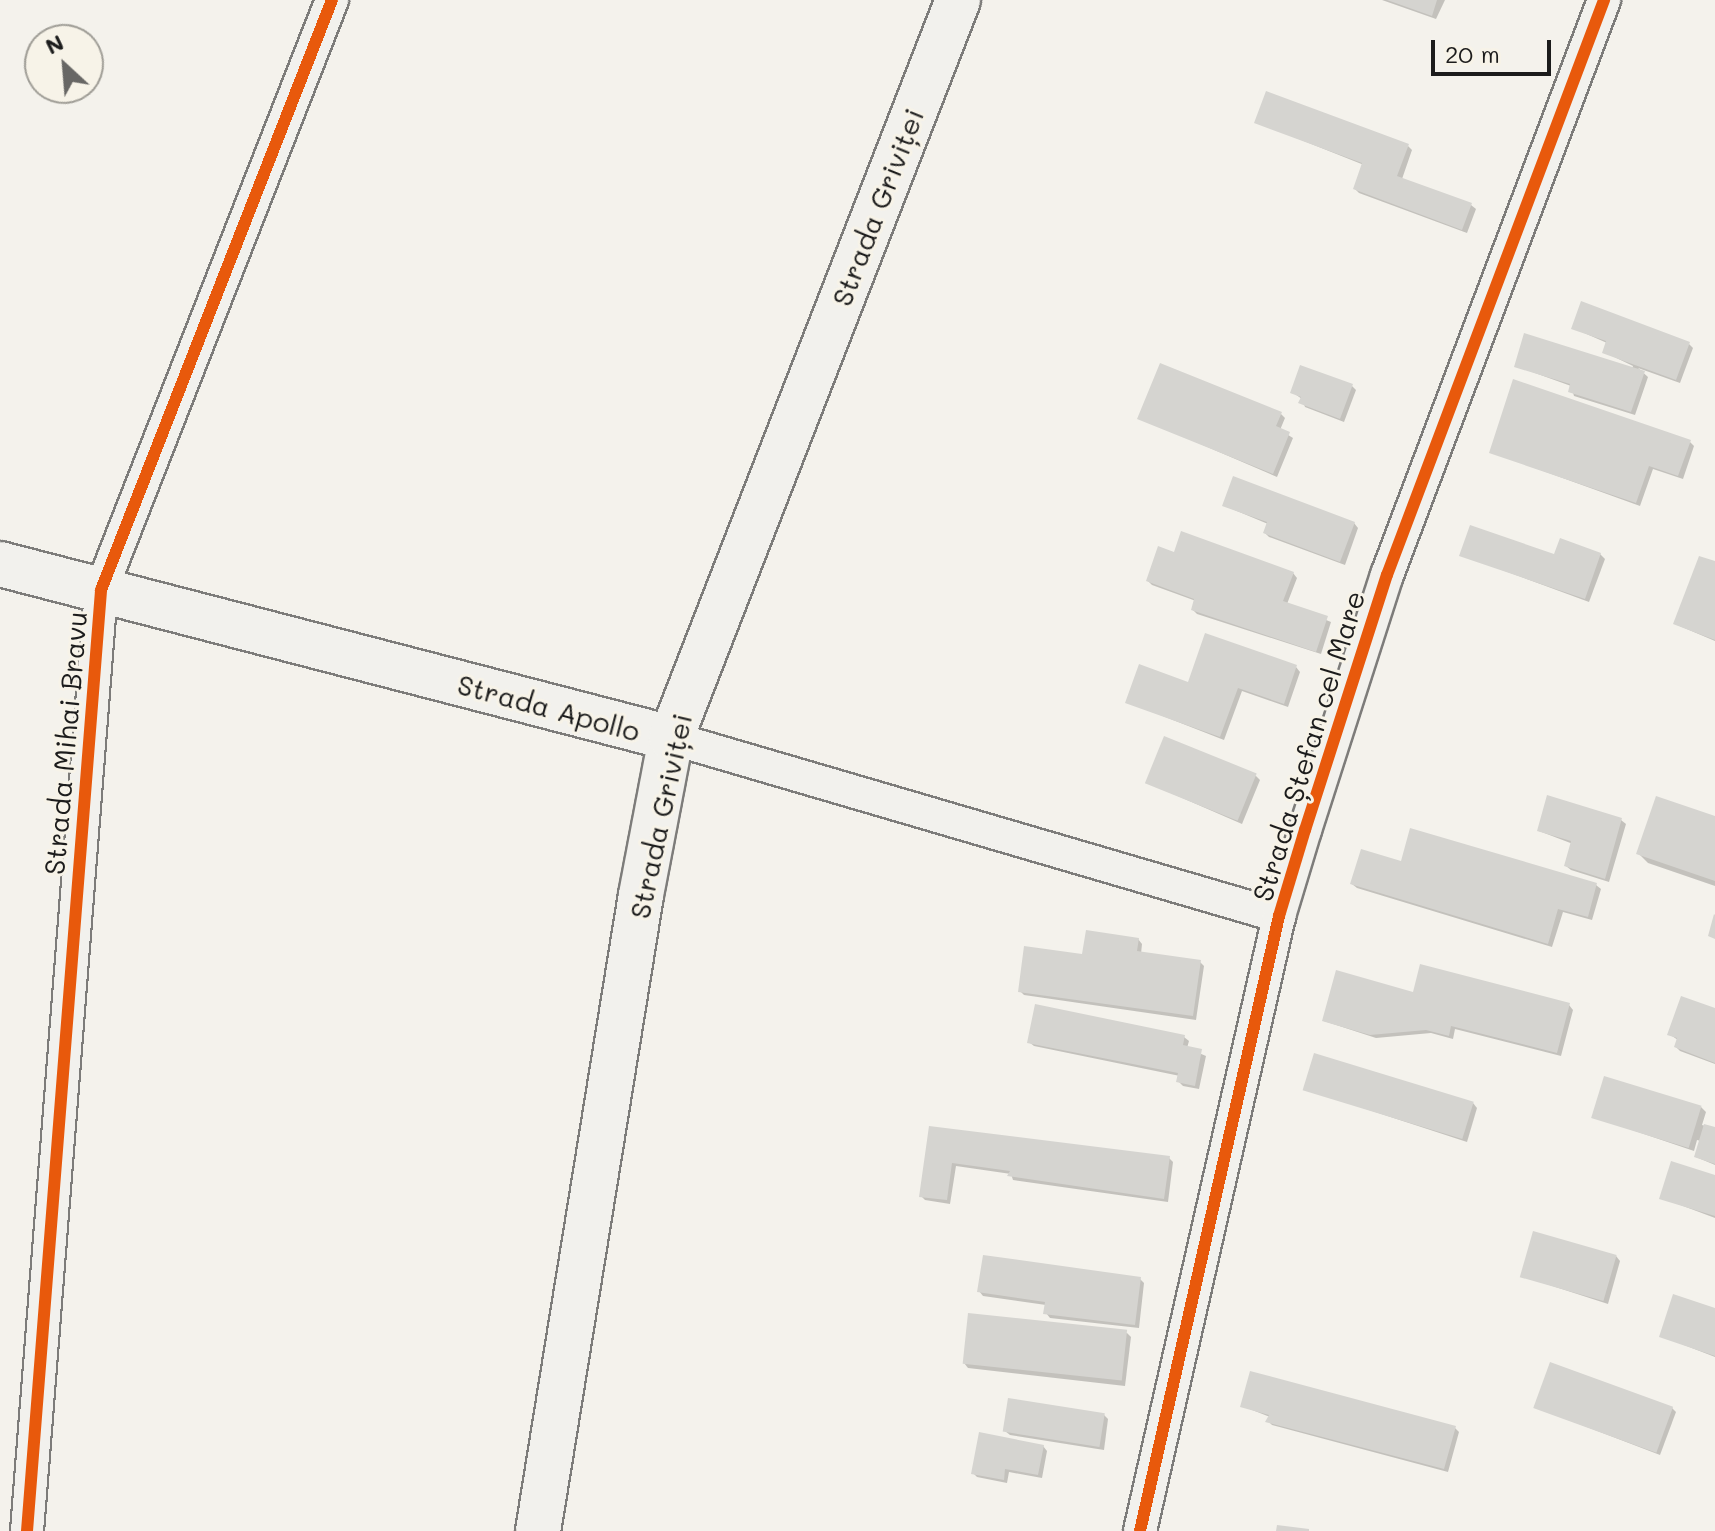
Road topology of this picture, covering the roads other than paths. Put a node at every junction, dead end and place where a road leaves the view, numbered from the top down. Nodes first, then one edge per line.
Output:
1 (332, 0) edge
2 (958, 0) edge
3 (1604, 0) edge
4 (0, 564) edge
5 (101, 590) junction
6 (671, 738) junction
7 (1279, 916) junction
8 (27, 1531) edge
9 (538, 1531) edge
10 (1140, 1531) edge

1 - 5 street, Strada Mihai Bravu
2 - 6 main road, Strada Griviței
3 - 7 street, Strada Ștefan cel Mare
4 - 5 main road, Strada Apollo
5 - 6 main road, Strada Apollo
5 - 8 street, Strada Mihai Bravu
6 - 7 street, Strada Apollo
6 - 9 main road, Strada Griviței
7 - 10 street, Strada Ștefan cel Mare

